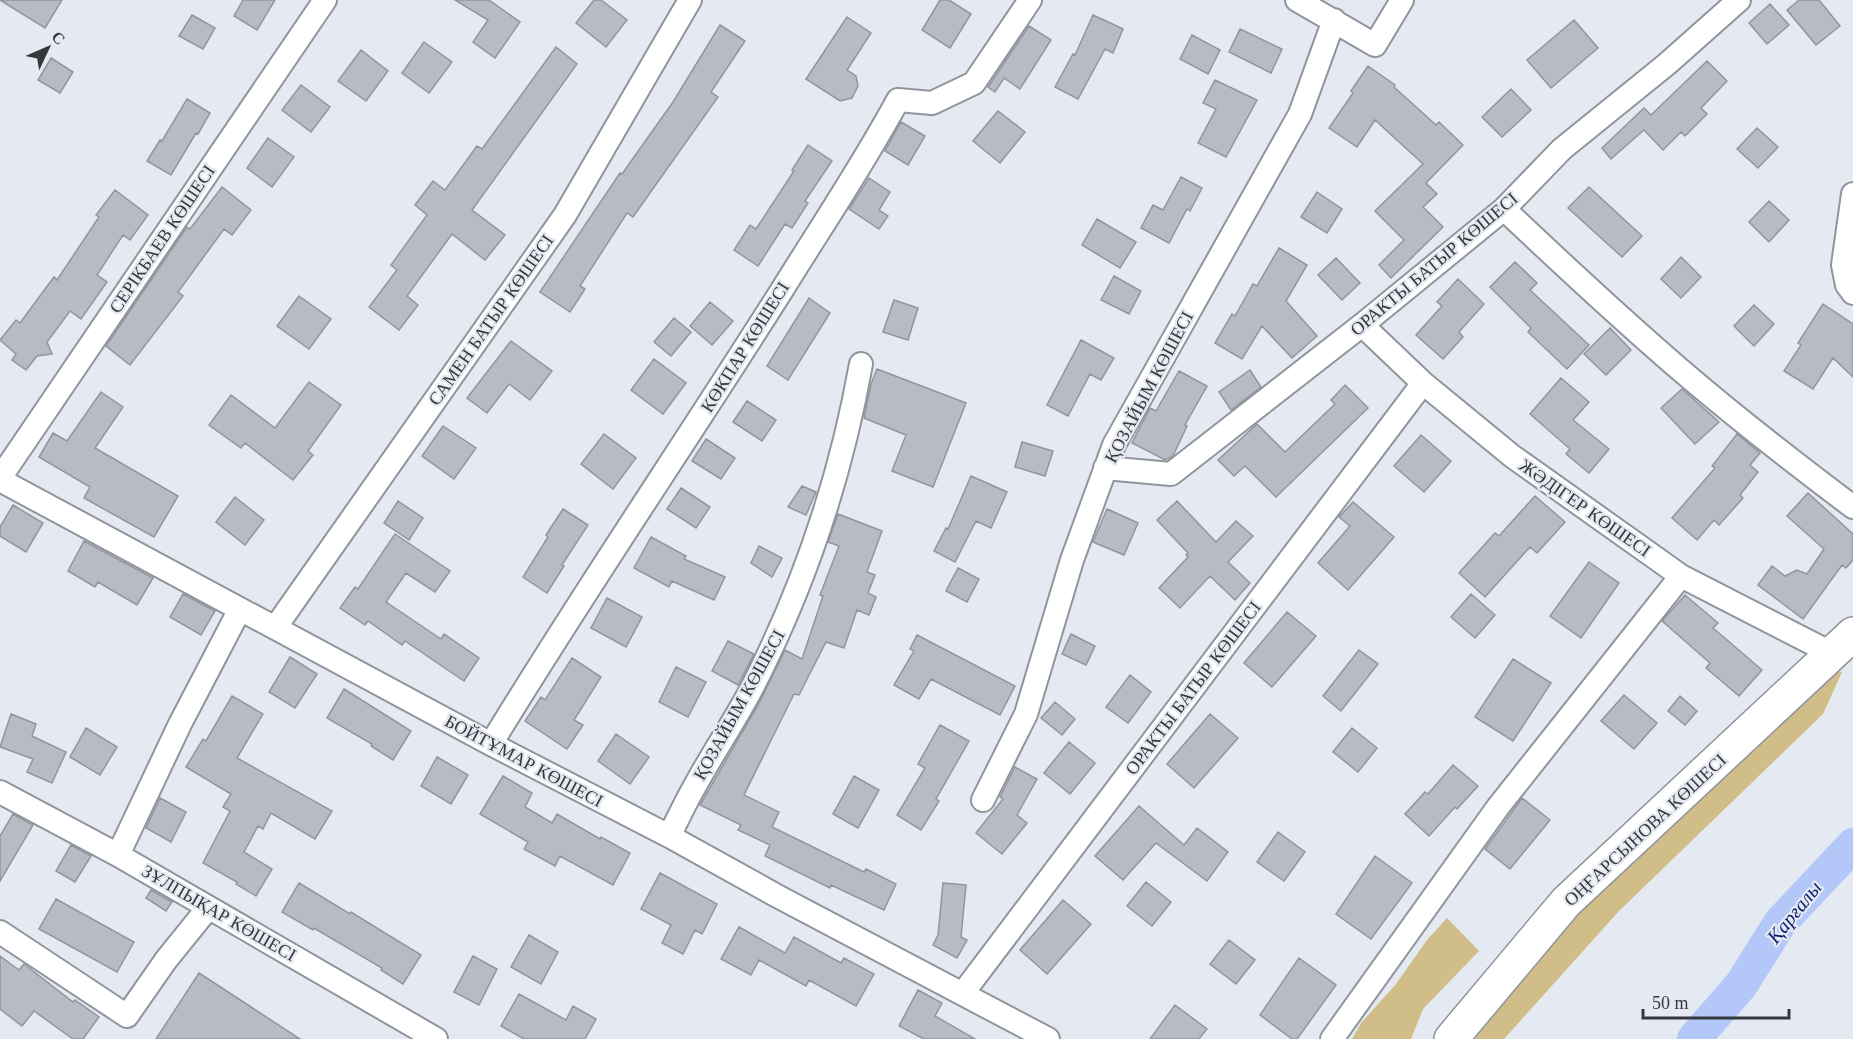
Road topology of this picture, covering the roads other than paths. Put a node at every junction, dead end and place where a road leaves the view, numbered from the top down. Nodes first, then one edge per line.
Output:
1 (325, 0) edge
2 (690, 0) edge
3 (1029, 0) edge
4 (1297, 0) edge
5 (1402, 0) edge
6 (1739, 0) edge
7 (1334, 20) junction
8 (1853, 194) edge
9 (1504, 209) junction
10 (1853, 293) edge
11 (1362, 325) junction
12 (861, 364) dead end
13 (1423, 383) junction
14 (1105, 468) junction
15 (0, 479) edge
16 (1853, 507) edge
17 (1681, 576) junction
18 (240, 609) junction
19 (275, 628) junction
20 (1843, 644) edge
21 (491, 744) junction
22 (0, 792) edge
23 (982, 801) dead end
24 (669, 836) junction
25 (118, 855) junction
26 (208, 908) junction
27 (0, 932) edge
28 (963, 993) junction
29 (436, 1039) edge
30 (1048, 1039) edge
31 (1332, 1039) edge
32 (1451, 1039) edge

1 - 15 street, СЕРІКБАЕВ КӨШЕСІ
2 - 19 street, САМЕН БАТЫР КӨШЕСІ
3 - 21 street, КӨКПАР КӨШЕСІ
4 - 7 street
5 - 7 street
6 - 9 street, ОРАКТЫ БАТЫР КӨШЕСІ
7 - 14 street, ҚОЗАЙЫМ КӨШЕСІ
8 - 10 street
9 - 11 street, ОРАКТЫ БАТЫР КӨШЕСІ
9 - 16 street
11 - 13 street, ЖӘДІГЕР КӨШЕСІ
11 - 14 street, ОРАКТЫ БАТЫР КӨШЕСІ
12 - 24 street, ҚОЗАЙЫМ КӨШЕСІ
13 - 17 street, ЖӘДІГЕР КӨШЕСІ
13 - 28 street, ОРАКТЫ БАТЫР КӨШЕСІ
14 - 23 street, ҚОЗАЙЫМ КӨШЕСІ
15 - 18 street, БОЙТҰМАР КӨШЕСІ
17 - 20 street, ЖӘДІГЕР КӨШЕСІ
17 - 31 street
18 - 19 street, БОЙТҰМАР КӨШЕСІ
18 - 25 street
19 - 21 street, БОЙТҰМАР КӨШЕСІ
20 - 32 main road, ОҢҒАРСЫНОВА КӨШЕСІ
21 - 24 street, БОЙТҰМАР КӨШЕСІ
22 - 25 street, ЗҰЛПЫҚАР КӨШЕСІ
24 - 28 street, БОЙТҰМАР КӨШЕСІ
25 - 26 street, ЗҰЛПЫҚАР КӨШЕСІ
26 - 27 street
26 - 29 street, ЗҰЛПЫҚАР КӨШЕСІ
28 - 30 street, БОЙТҰМАР КӨШЕСІ

